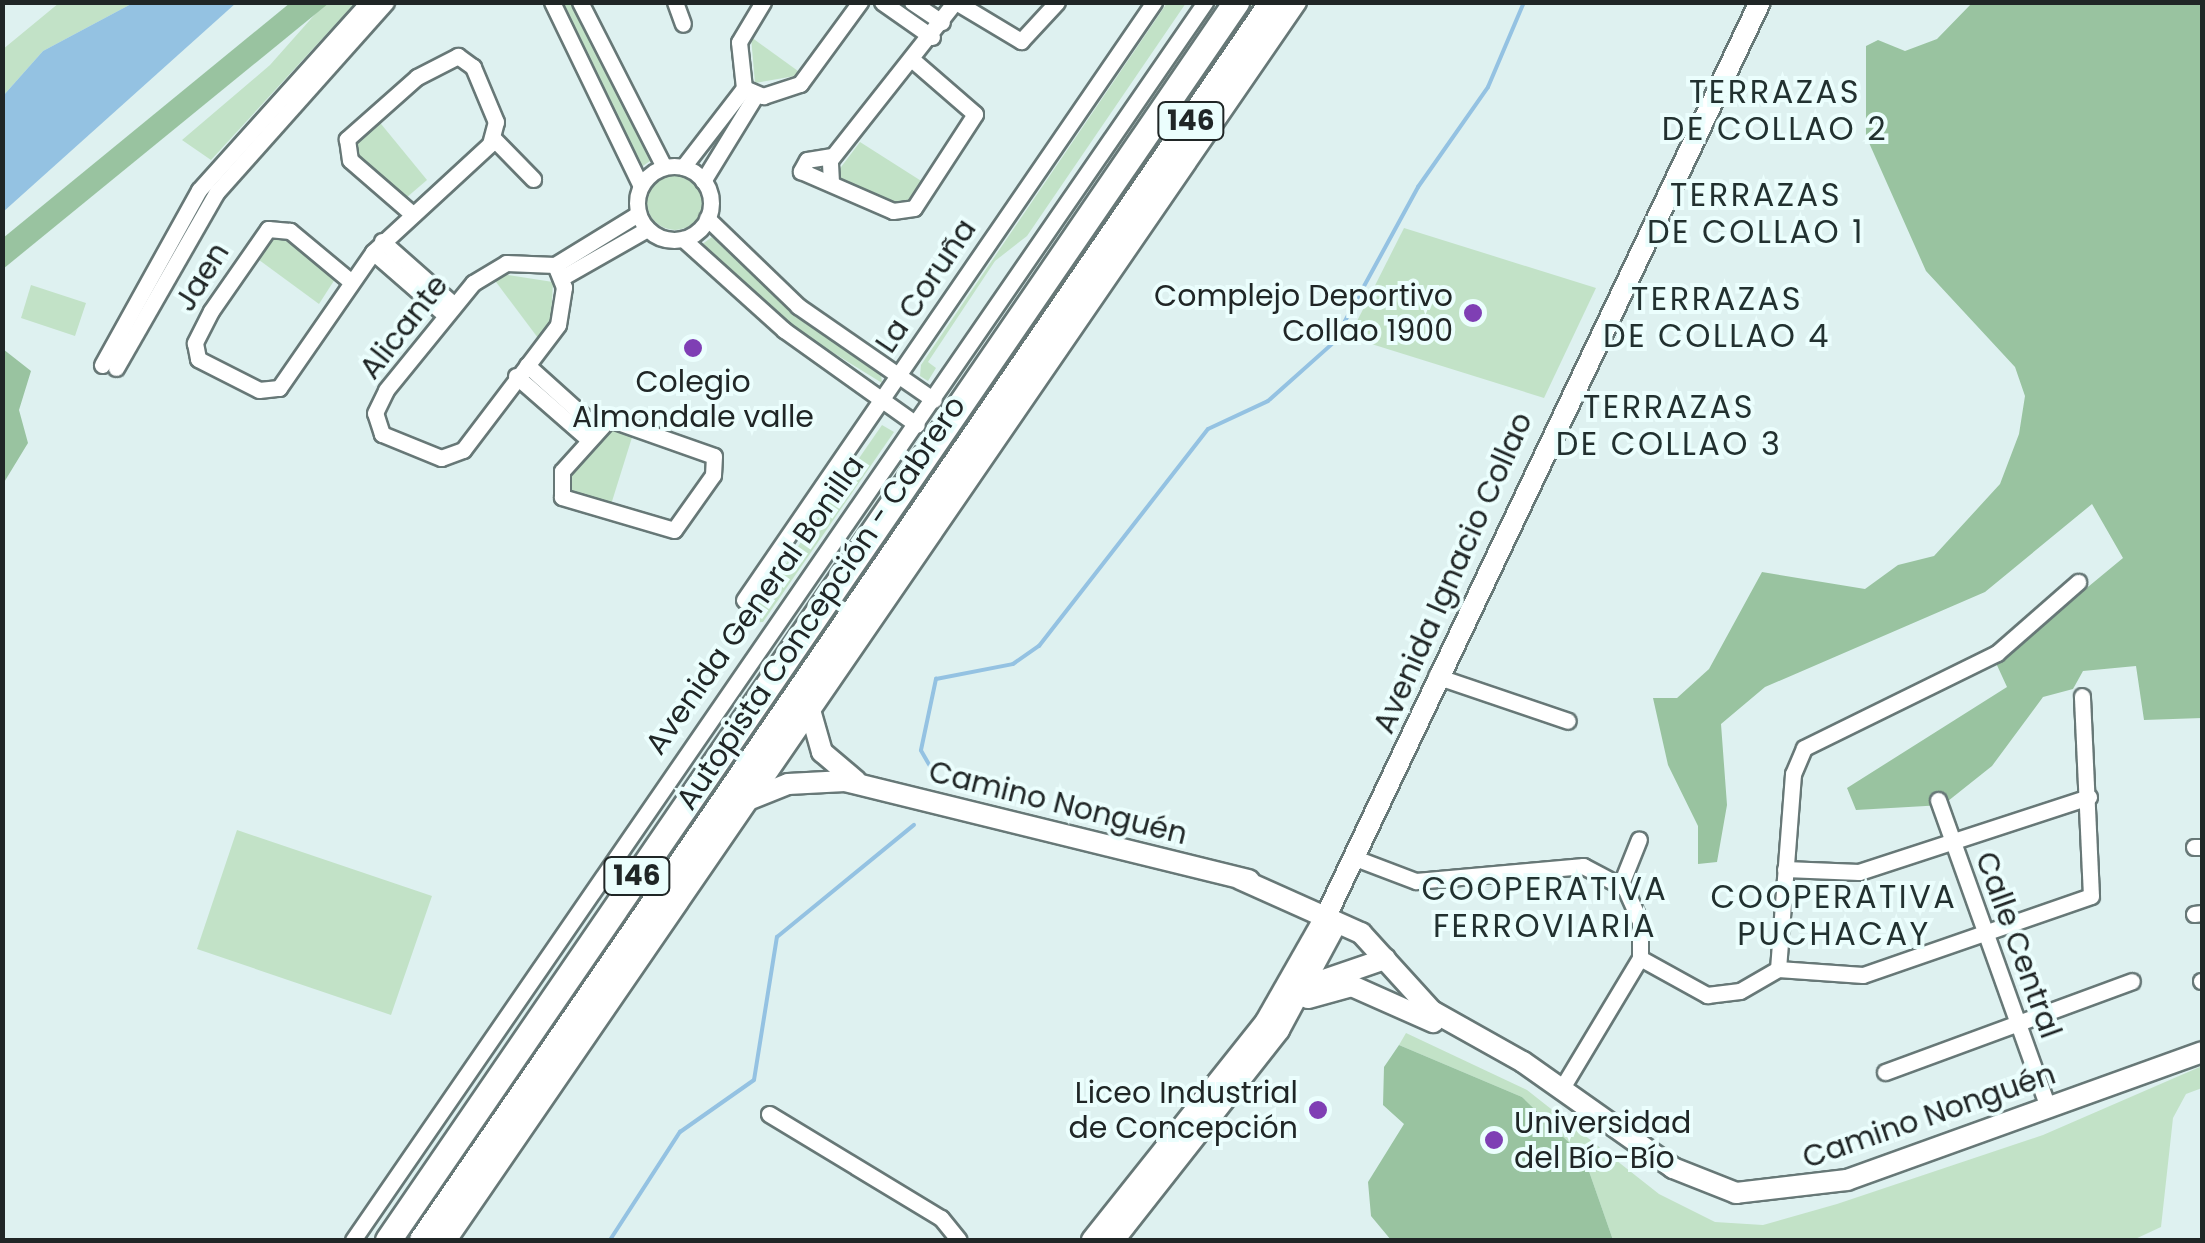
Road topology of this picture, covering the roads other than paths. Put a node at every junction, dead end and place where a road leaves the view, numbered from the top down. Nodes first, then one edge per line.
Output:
1 (368, 2) edge
2 (386, 2) edge
3 (552, 2) edge
4 (580, 2) edge
5 (675, 2) edge
6 (763, 2) edge
7 (860, 2) edge
8 (882, 2) edge
9 (912, 2) edge
10 (955, 2) edge
11 (1057, 2) edge
12 (1154, 2) edge
13 (1206, 2) edge
14 (1236, 2) edge
15 (1272, 2) edge
16 (1296, 2) edge
17 (1760, 2) edge
18 (942, 22) junction
19 (683, 24) dead end
20 (932, 37) junction
21 (915, 62) junction
22 (749, 92) junction
23 (494, 139) junction
24 (832, 156) junction
25 (664, 167) junction
26 (683, 168) junction
27 (533, 179) dead end
28 (703, 180) junction
29 (831, 182) junction
30 (641, 186) junction
31 (410, 212) junction
32 (638, 214) junction
33 (707, 218) junction
34 (647, 229) junction
35 (683, 239) junction
36 (378, 246) junction
37 (559, 271) junction
38 (348, 280) junction
39 (448, 308) junction
40 (521, 371) junction
41 (898, 376) junction
42 (882, 400) junction
43 (934, 400) junction
44 (917, 425) junction
45 (593, 434) junction
46 (2078, 582) dead end
47 (744, 600) dead end
48 (1436, 676) junction
49 (2082, 696) dead end
50 (810, 710) junction
51 (1568, 721) dead end
52 (862, 784) junction
53 (1387, 792) junction
54 (2088, 797) junction
55 (1938, 800) dead end
56 (747, 801) junction
57 (1639, 839) dead end
58 (1951, 841) junction
59 (1363, 861) junction
60 (1786, 869) junction
61 (1621, 884) junction
62 (1331, 915) junction
63 (1984, 934) junction
64 (1640, 958) junction
65 (1385, 959) junction
66 (1778, 969) junction
67 (2132, 981) dead end
68 (1308, 998) junction
69 (2017, 1023) junction
70 (1278, 1030) junction
71 (1464, 1030) junction
72 (2202, 1052) edge
73 (1885, 1072) dead end
74 (1562, 1088) junction
75 (2048, 1108) junction
76 (769, 1114) dead end
77 (353, 1240) edge
78 (388, 1240) edge
79 (422, 1240) edge
80 (446, 1240) edge
81 (957, 1240) edge
82 (1092, 1240) edge
83 (1114, 1240) edge

1 - 2 street
3 - 30 street
4 - 25 street
5 - 19 street
6 - 22 street
7 - 22 street
8 - 20 street
9 - 18 street
10 - 11 street
10 - 18 street
12 - 41 street, La Coruña
13 - 43 street, Avenida General Bonilla
14 - 78 highway, Autopista Concepción - Cabrero / 146
15 - 79 highway, Autopista Concepción - Cabrero / 146
16 - 50 main road
17 - 48 main road, Avenida Ignacio Collao
18 - 20 street
20 - 21 street
21 - 24 street
21 - 29 street
22 - 26 street
22 - 28 street
23 - 27 street
23 - 31 street, Jaen
23 - 31 street
24 - 29 street
24 - 29 street
25 - 26 street
25 - 30 street
26 - 28 street
28 - 33 street
30 - 32 street
31 - 36 street, Jaen
32 - 34 street
32 - 37 street, Alicante
33 - 35 street
33 - 41 street
34 - 35 street
34 - 37 street, Alicante
35 - 42 street
36 - 38 street, Jaen
36 - 39 street
37 - 39 street, Alicante
37 - 40 street, Alicante
38 - 38 street, Jaen
39 - 40 street, Alicante
40 - 45 street
41 - 42 street, La Coruña
41 - 43 street
42 - 44 street
42 - 47 street, La Coruña
43 - 44 street, Avenida General Bonilla
44 - 77 street, Avenida General Bonilla
45 - 45 street
46 - 60 street
48 - 51 street
48 - 53 main road, Avenida Ignacio Collao
49 - 54 street
50 - 52 main road, Camino Nonguén
50 - 56 main road
52 - 56 main road, Camino Nonguén
52 - 62 main road, Camino Nonguén
53 - 59 main road, Avenida Ignacio Collao
53 - 62 main road, Avenida Ignacio Collao
54 - 58 street
54 - 63 street
55 - 58 street, Calle Central
56 - 80 main road
57 - 61 street
58 - 60 street
58 - 63 street, Calle Central
59 - 61 street
59 - 62 main road, Avenida Ignacio Collao
60 - 66 street
61 - 64 street
62 - 65 main road, Camino Nonguén
62 - 70 main road, Avenida Ignacio Collao
62 - 82 main road, Avenida Ignacio Collao
63 - 66 street
63 - 69 street, Calle Central
64 - 66 street
64 - 74 street
65 - 68 main road
65 - 71 main road, Camino Nonguén
67 - 69 street
68 - 70 main road
68 - 71 main road
69 - 73 street
69 - 75 street, Calle Central
70 - 83 main road, Avenida Ignacio Collao
71 - 74 main road, Camino Nonguén
72 - 75 main road, Camino Nonguén
74 - 75 main road, Camino Nonguén
76 - 81 street

